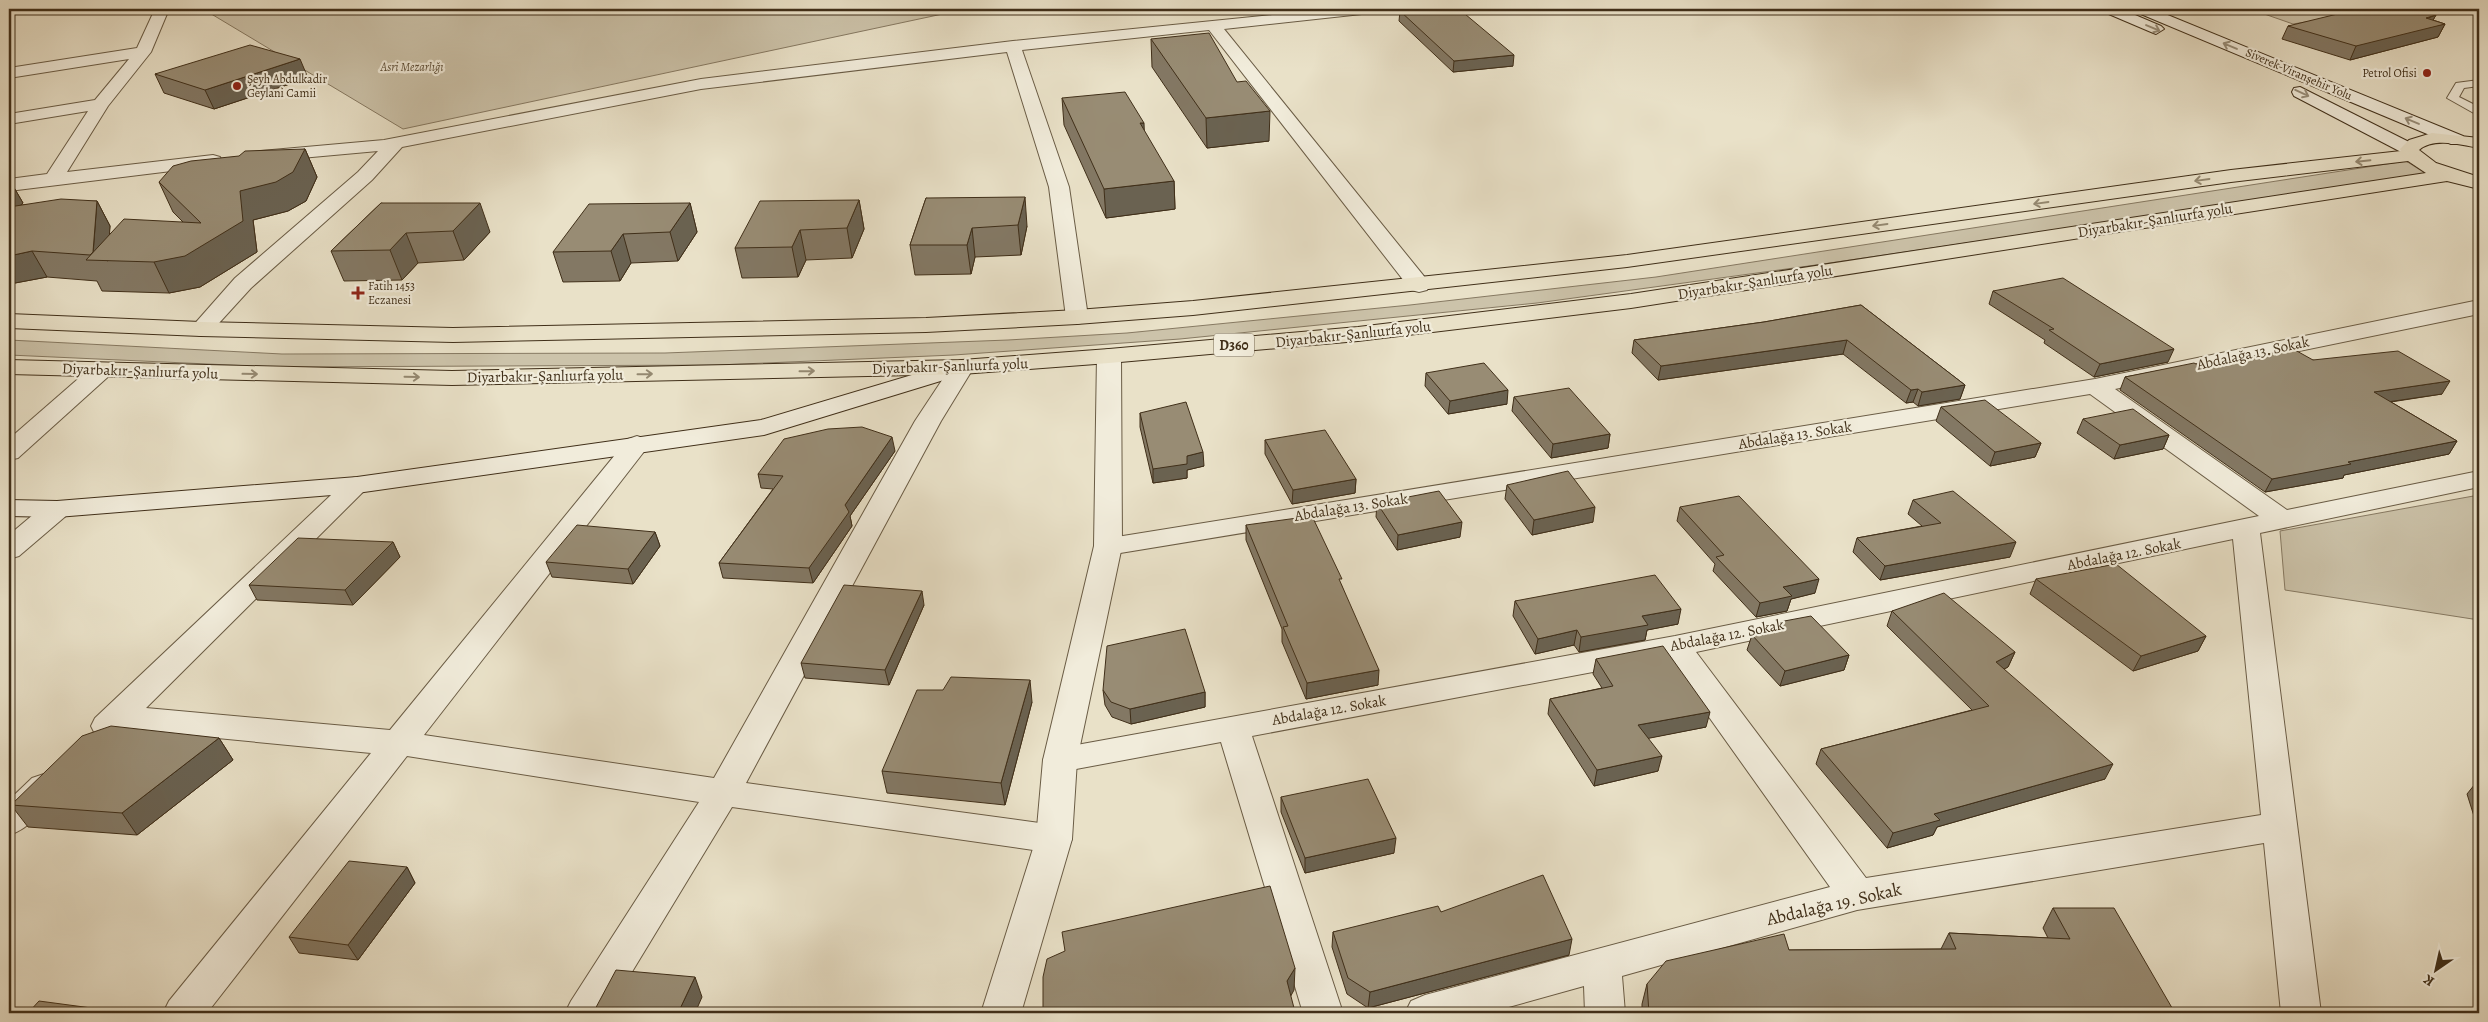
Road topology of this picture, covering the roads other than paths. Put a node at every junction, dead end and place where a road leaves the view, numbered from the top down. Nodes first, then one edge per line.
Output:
1 (162, 9) edge
2 (1371, 9) edge
3 (2109, 9) edge
4 (2141, 9) edge
5 (1213, 25) junction
6 (1012, 46) junction
7 (143, 52) junction
8 (9, 73) edge
9 (2479, 83) edge
10 (101, 104) junction
11 (2479, 112) edge
12 (9, 119) edge
13 (2457, 140) junction
14 (396, 143) junction
15 (2479, 143) edge
16 (2410, 152) junction
17 (255, 156) edge
18 (226, 160) edge
19 (2448, 175) junction
20 (53, 179) junction
21 (2479, 183) edge
22 (9, 186) edge
23 (1419, 285) junction
24 (2479, 307) edge
25 (1077, 318) junction
26 (9, 320) edge
27 (201, 329) junction
28 (1109, 356) junction
29 (9, 367) edge
30 (962, 367) junction
31 (102, 370) junction
32 (2095, 386) junction
33 (638, 444) junction
34 (9, 452) edge
35 (2479, 479) edge
36 (357, 485) junction
37 (9, 508) edge
38 (57, 509) junction
39 (2284, 521) junction
40 (9, 529) edge
41 (2246, 529) junction
42 (1108, 546) junction
43 (9, 550) edge
44 (1675, 646) junction
45 (117, 717) junction
46 (1233, 727) junction
47 (399, 743) junction
48 (88, 745) edge
49 (1060, 760) junction
50 (66, 766) edge
51 (724, 793) junction
52 (9, 821) edge
53 (2280, 826) junction
54 (1054, 839) junction
55 (1857, 895) junction
56 (1602, 965) junction
57 (184, 1013) edge
58 (585, 1013) edge
59 (1001, 1013) edge
60 (1323, 1013) edge
61 (1425, 1013) edge
62 (1605, 1013) edge
63 (2301, 1013) edge

1 - 7 street
2 - 5 street
3 -> 16 street, Siverek-Viranşehir Yolu
13 -> 4 street, Siverek-Viranşehir Yolu
5 - 6 street
5 - 23 street
6 - 14 street
6 - 25 street
7 - 8 street
7 - 10 street
9 - 11 lane
10 - 12 street
10 - 20 street
13 - 15 highway
13 - 16 highway
14 - 17 street
14 - 27 street
16 - 19 highway
16 -> 23 highway
18 - 20 street
19 - 21 highway
19 - 28 highway, Diyarbakır-Şanlıurfa yolu / D360
20 - 22 street
23 - 25 highway
24 - 32 street, Abdalağa 13. Sokak
25 - 27 highway
26 - 27 highway
28 - 30 highway, Diyarbakır-Şanlıurfa yolu / D360
28 - 42 street
29 - 31 highway, Diyarbakır-Şanlıurfa yolu / D360
31 -> 30 highway, Diyarbakır-Şanlıurfa yolu / D360
30 - 33 street
30 - 51 street
31 - 34 street
32 - 39 street
32 - 42 street, Abdalağa 13. Sokak
33 - 36 street
33 - 47 street
35 - 39 street, Abdalağa 12. Sokak
36 - 38 street
36 - 45 street
37 - 38 street
38 - 40 street
38 - 43 street
39 - 41 street, Abdalağa 12. Sokak
41 - 44 street, Abdalağa 12. Sokak
41 - 53 street
42 - 49 street
44 - 46 street, Abdalağa 12. Sokak
44 - 55 street
45 - 47 street
45 - 48 street
46 - 49 street, Abdalağa 12. Sokak
46 - 60 street
47 - 51 street
47 - 57 street
49 - 54 street
50 - 52 street
51 - 54 street
51 - 58 street
53 - 55 street, Abdalağa 19. Sokak
53 - 63 street
54 - 59 street
55 - 56 street, Abdalağa 19. Sokak
56 - 61 street, Abdalağa 19. Sokak
56 - 62 street

